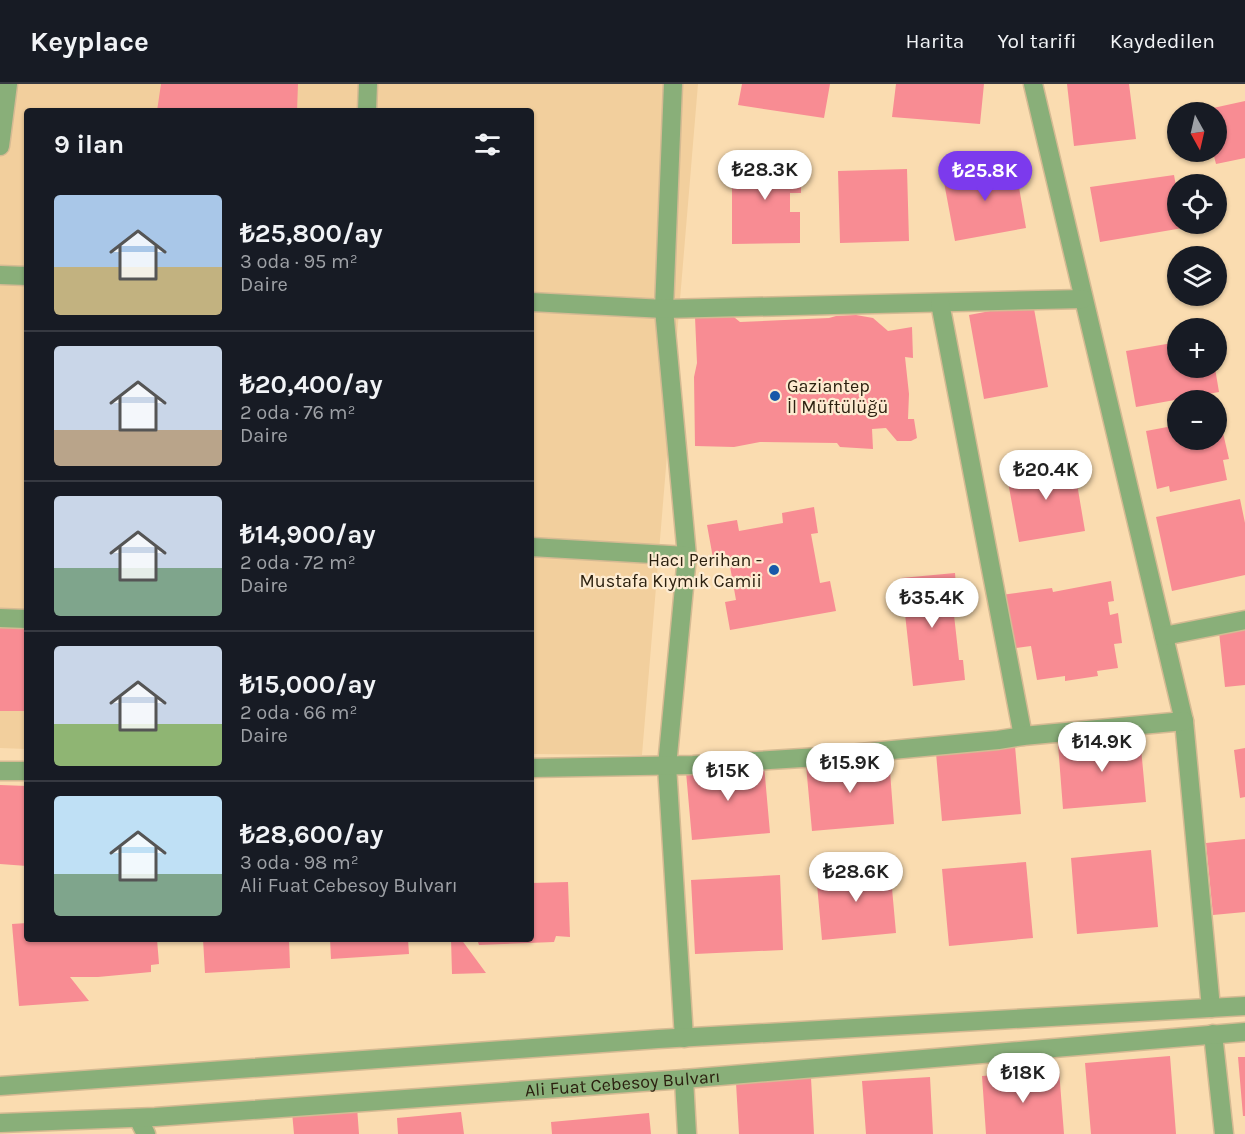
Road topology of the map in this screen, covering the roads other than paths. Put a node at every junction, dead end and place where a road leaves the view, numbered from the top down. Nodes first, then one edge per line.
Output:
1 (8, 84) edge
2 (368, 84) edge
3 (673, 84) edge
4 (1033, 84) edge
5 (367, 108) edge
6 (0, 146) edge
7 (0, 275) edge
8 (24, 276) edge
9 (1083, 299) junction
10 (534, 302) edge
11 (940, 303) junction
12 (664, 309) junction
13 (534, 547) edge
14 (687, 556) junction
15 (0, 618) edge
16 (24, 619) edge
17 (1245, 620) edge
18 (1164, 636) junction
19 (1184, 721) junction
20 (1023, 736) junction
21 (667, 766) junction
22 (534, 768) edge
23 (0, 771) edge
24 (24, 771) edge
25 (1245, 1006) edge
26 (1211, 1008) junction
27 (1245, 1032) edge
28 (1213, 1034) junction
29 (684, 1038) junction
30 (684, 1079) junction
31 (0, 1086) edge
32 (138, 1118) junction
33 (0, 1123) edge
34 (146, 1134) edge
35 (687, 1134) edge
36 (1224, 1134) edge

1 - 6 street
2 - 5 street
3 - 12 street
4 - 9 street
7 - 8 street
9 - 11 street
9 - 18 street
10 - 12 street
11 - 12 street
11 - 20 street
12 - 14 street
13 - 14 street
14 - 21 street
15 - 16 street
17 - 18 street
18 - 19 street
19 - 20 street
19 - 26 street
20 - 21 street
21 - 22 street
21 - 29 street
23 - 24 street
25 - 26 street
26 - 29 street
27 - 28 street, Ali Fuat Cebesoy Bulvarı
28 - 30 street, Ali Fuat Cebesoy Bulvarı
28 - 36 street
29 - 31 street
30 - 32 street, Ali Fuat Cebesoy Bulvarı
30 - 35 street
32 - 33 street, Ali Fuat Cebesoy Bulvarı
32 - 34 street

